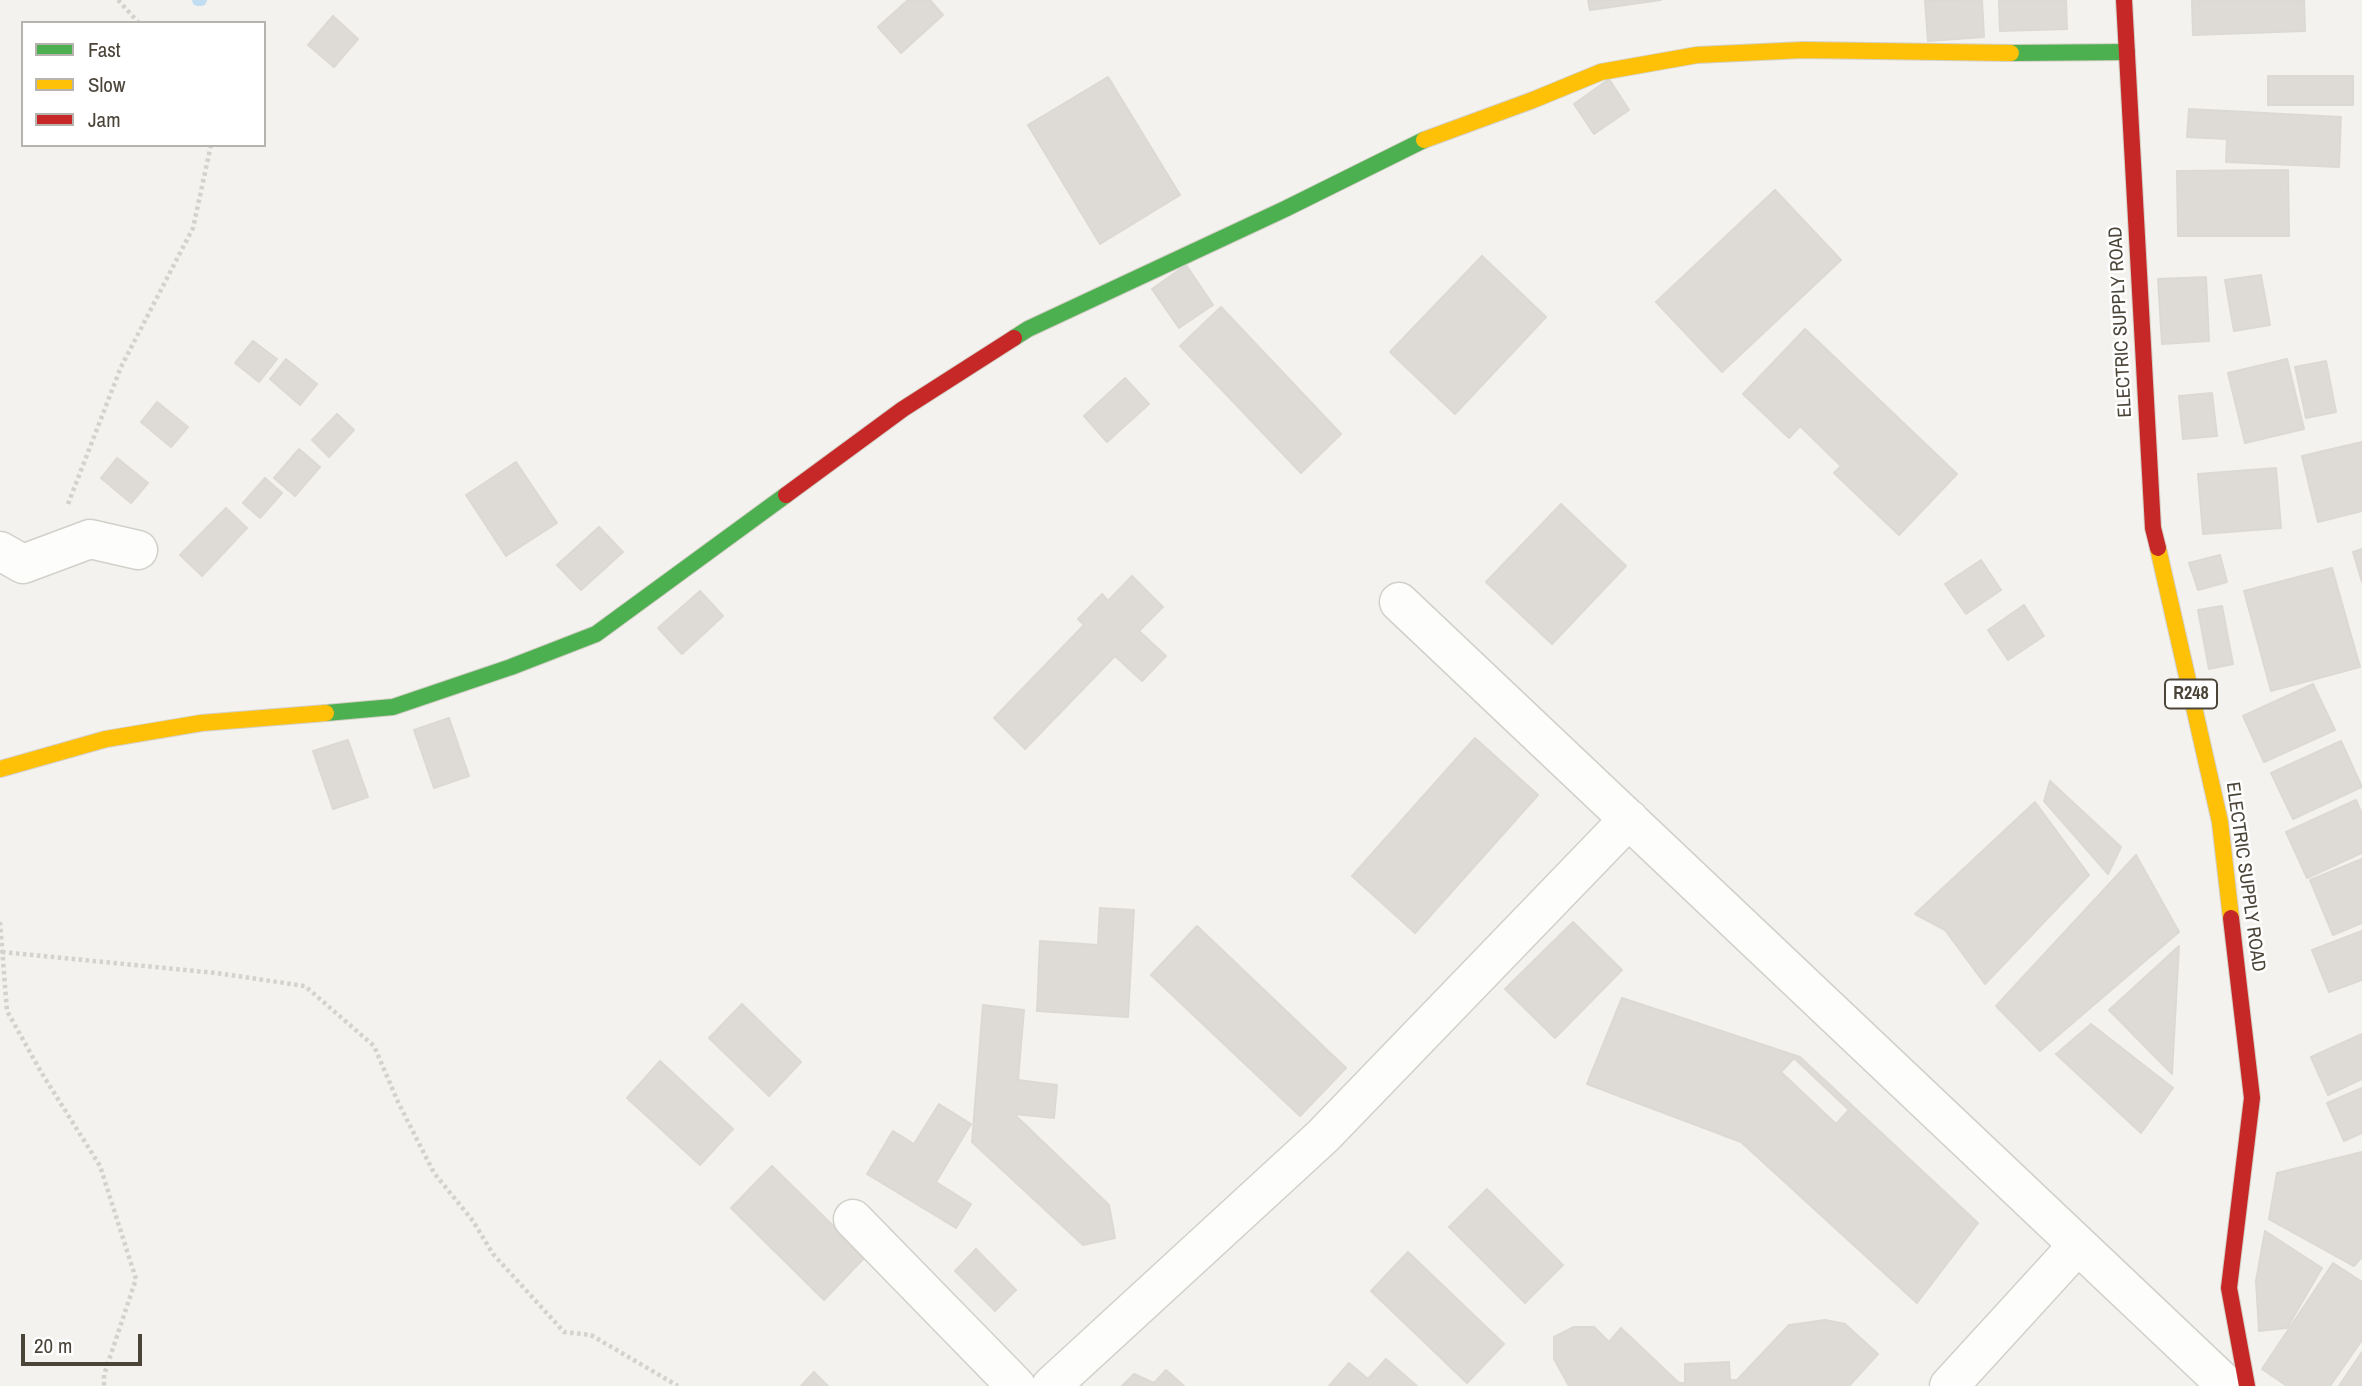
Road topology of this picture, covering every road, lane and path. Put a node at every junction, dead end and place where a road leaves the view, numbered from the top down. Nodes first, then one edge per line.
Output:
1 (118, 0) edge
2 (2124, 0) edge
3 (137, 21) edge
4 (2127, 52) junction
5 (211, 147) edge
6 (138, 550) dead end
7 (0, 551) edge
8 (49, 554) junction
9 (1399, 602) dead end
10 (0, 769) edge
11 (1629, 820) junction
12 (0, 922) edge
13 (2, 952) junction
14 (853, 1220) dead end
15 (2078, 1245) junction
16 (104, 1386) edge
17 (678, 1386) edge
18 (1016, 1386) edge
19 (1051, 1386) edge
20 (1949, 1386) edge
21 (2227, 1386) edge
22 (2246, 1386) edge

1 - 3 path
2 - 4 street, ELECTRIC SUPPLY ROAD / R248
4 - 10 street
4 - 22 street, ELECTRIC SUPPLY ROAD / R248
5 - 8 path
6 - 8 street
7 - 8 street
9 - 11 street
11 - 15 street
11 - 19 street
12 - 13 path
13 - 16 path
13 - 17 path
14 - 18 street
15 - 20 street
15 - 21 street

